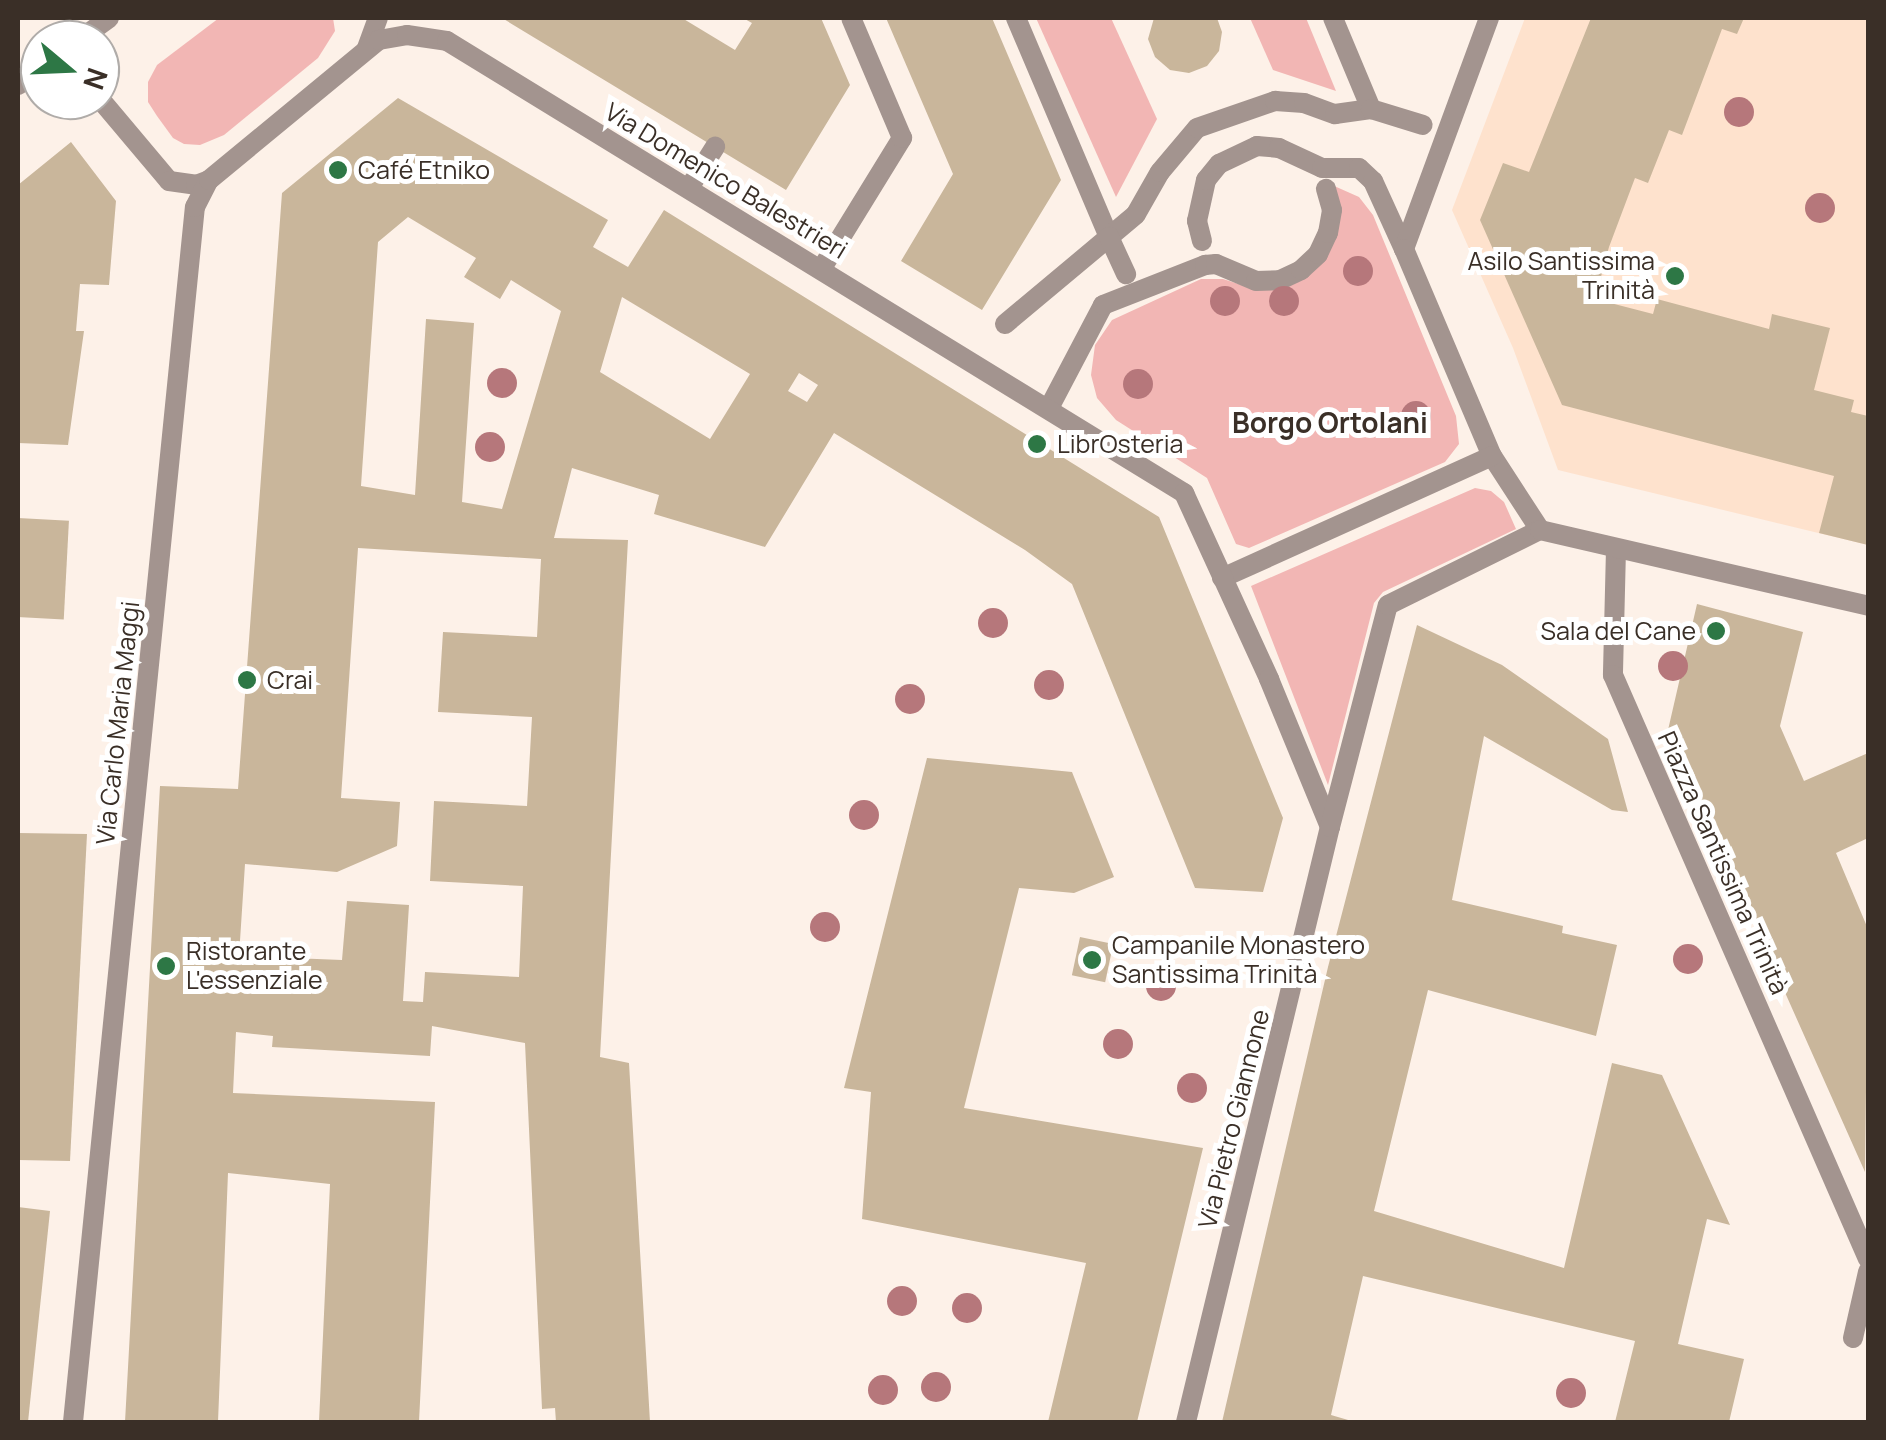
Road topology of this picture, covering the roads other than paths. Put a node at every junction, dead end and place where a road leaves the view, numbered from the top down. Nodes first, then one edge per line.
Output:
1 (378, 18) edge
2 (851, 18) edge
3 (1016, 18) edge
4 (1333, 18) edge
5 (1489, 18) edge
6 (367, 48) junction
7 (1371, 109) junction
8 (118, 120) edge
9 (1423, 125) dead end
10 (715, 147) dead end
11 (209, 180) junction
12 (690, 188) junction
13 (1326, 190) dead end
14 (1109, 237) junction
15 (1202, 241) dead end
16 (1404, 249) junction
17 (822, 268) junction
18 (1126, 274) dead end
19 (1005, 324) dead end
20 (1049, 408) junction
21 (1492, 456) junction
22 (1540, 530) junction
23 (1616, 548) junction
24 (1222, 578) junction
25 (1868, 606) edge
26 (1330, 827) junction
27 (1868, 1260) edge
28 (1868, 1272) edge
29 (1853, 1338) dead end
30 (73, 1422) edge
31 (1186, 1422) edge

1 - 6 street, Via Domenico Balestrieri
2 - 17 street
3 - 14 street
4 - 7 street
5 - 16 street
6 - 11 street, Via Domenico Balestrieri
6 - 12 street, Via Domenico Balestrieri
7 - 9 street
7 - 14 street
8 - 11 street
10 - 12 street
11 - 30 street, Via Carlo Maria Maggi
12 - 17 street, Via Domenico Balestrieri
13 - 20 street
14 - 18 street
14 - 19 street
15 - 16 street
16 - 21 street
17 - 20 street, Via Domenico Balestrieri
20 - 24 street
21 - 22 street
21 - 24 street
22 - 23 street
22 - 26 street
23 - 25 street
23 - 27 street, Piazza Santissima Trinità
24 - 26 street
26 - 31 street, Via Pietro Giannone
28 - 29 street

